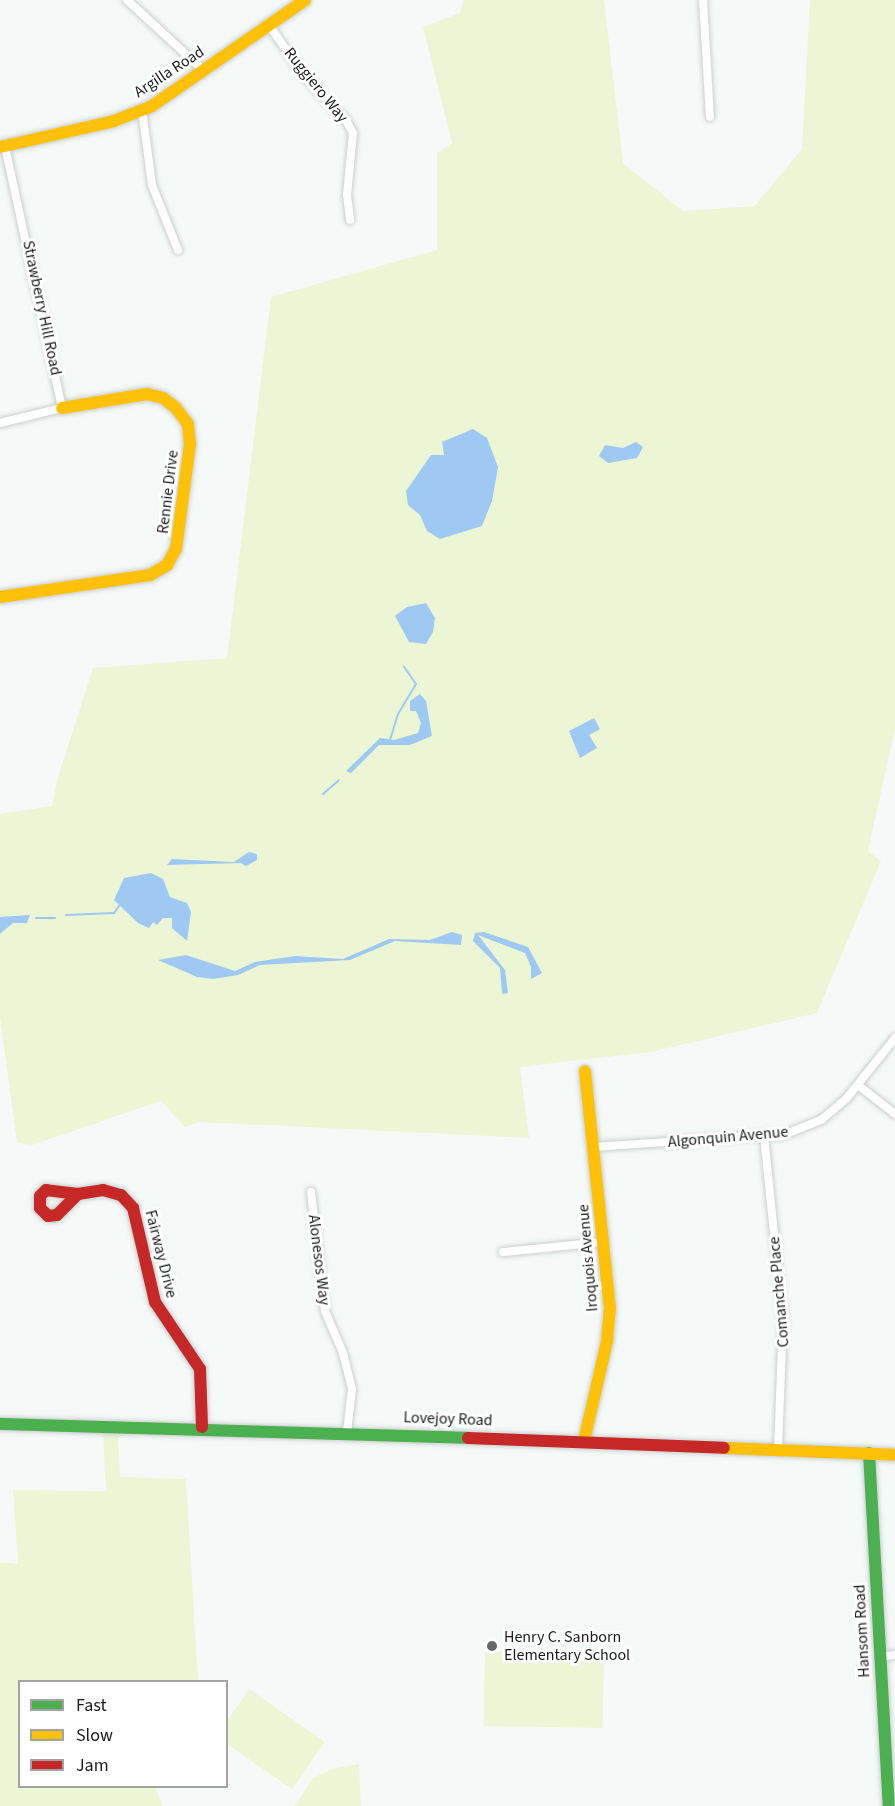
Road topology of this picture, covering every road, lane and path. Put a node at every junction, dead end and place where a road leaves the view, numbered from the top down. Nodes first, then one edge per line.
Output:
1 (127, 0) edge
2 (305, 0) edge
3 (703, 0) edge
4 (269, 25) junction
5 (203, 70) junction
6 (142, 110) junction
7 (710, 117) dead end
8 (3, 146) edge
9 (350, 220) dead end
10 (178, 250) dead end
11 (63, 408) junction
12 (0, 423) edge
13 (0, 597) edge
14 (895, 1038) edge
15 (585, 1071) dead end
16 (858, 1084) junction
17 (895, 1114) edge
18 (764, 1136) junction
19 (593, 1147) junction
20 (311, 1192) dead end
21 (78, 1194) dead end
22 (604, 1242) junction
23 (503, 1252) dead end
24 (0, 1424) edge
25 (202, 1427) junction
26 (347, 1432) junction
27 (584, 1441) junction
28 (778, 1449) junction
29 (869, 1453) junction
30 (895, 1455) edge
31 (895, 1655) edge
32 (880, 1657) junction
33 (891, 1770) edge
34 (889, 1806) edge

1 - 5 street
2 - 4 street, Argilla Road
3 - 7 street
4 - 5 street, Argilla Road
4 - 9 street, Ruggiero Way
5 - 6 street, Argilla Road
6 - 8 street, Argilla Road
6 - 10 street
8 - 11 street, Strawberry Hill Road
11 - 12 street
11 - 13 street, Rennie Drive
14 - 16 street, Algonquin Avenue
15 - 19 street, Iroquois Avenue
16 - 17 street
16 - 18 street, Algonquin Avenue
18 - 19 street, Algonquin Avenue
18 - 28 street, Comanche Place
19 - 22 street, Iroquois Avenue
20 - 26 street, Alonesos Way
21 - 25 street, Fairway Drive
22 - 23 street
22 - 27 street, Iroquois Avenue
24 - 25 street, Lovejoy Road
25 - 26 street, Lovejoy Road
26 - 27 street, Lovejoy Road
27 - 28 street, Lovejoy Road
28 - 29 street, Lovejoy Road
29 - 30 street, Lovejoy Road
29 - 32 street, Hansom Road
31 - 32 street
32 - 33 street, Hansom Road
33 - 34 street, Hansom Road

